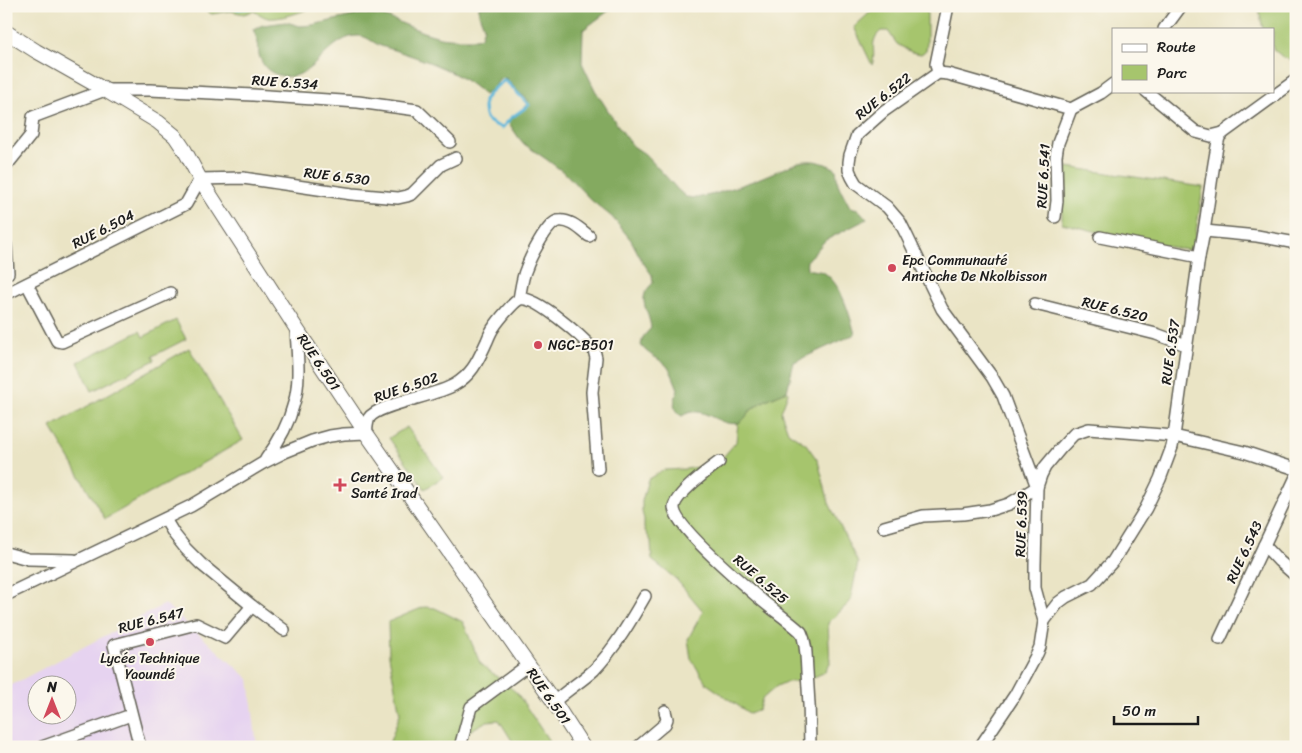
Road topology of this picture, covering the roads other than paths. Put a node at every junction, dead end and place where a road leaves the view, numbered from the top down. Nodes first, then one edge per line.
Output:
1 (948, 6) edge
2 (1182, 6) edge
3 (1165, 28) edge
4 (6, 32) edge
5 (938, 73) junction
6 (1296, 80) edge
7 (1112, 85) edge
8 (105, 90) junction
9 (1147, 92) edge
10 (1071, 109) junction
11 (1223, 133) junction
12 (450, 142) dead end
13 (456, 158) dead end
14 (6, 166) edge
15 (200, 179) junction
16 (1055, 217) dead end
17 (1205, 231) junction
18 (589, 236) dead end
19 (1100, 237) dead end
20 (1296, 244) edge
21 (6, 245) edge
22 (1199, 257) junction
23 (6, 273) edge
24 (27, 284) junction
25 (170, 293) dead end
26 (6, 294) edge
27 (519, 299) junction
28 (1035, 304) dead end
29 (296, 328) junction
30 (1186, 345) junction
31 (366, 433) junction
32 (1174, 436) junction
33 (719, 462) dead end
34 (263, 463) junction
35 (598, 469) dead end
36 (1296, 469) edge
37 (1296, 477) edge
38 (1037, 487) junction
39 (165, 518) junction
40 (884, 527) dead end
41 (1264, 545) junction
42 (6, 553) edge
43 (78, 560) junction
44 (1296, 576) edge
45 (6, 595) edge
46 (645, 596) dead end
47 (252, 606) junction
48 (1044, 621) junction
49 (284, 630) dead end
50 (1220, 639) dead end
51 (528, 665) junction
52 (554, 702) junction
53 (665, 711) dead end
54 (131, 715) junction
55 (42, 747) edge
56 (140, 747) edge
57 (460, 747) edge
58 (583, 747) edge
59 (638, 747) edge
60 (810, 747) edge
61 (980, 747) edge

1 - 5 street
2 - 3 street
4 - 8 street, RUE 6.501
5 - 10 street
5 - 38 street, RUE 6.522
6 - 11 street
7 - 10 street
8 - 12 street, RUE 6.534
8 - 14 street
8 - 15 street, RUE 6.501
9 - 11 street
10 - 16 street, RUE 6.541
11 - 17 street, RUE 6.537
13 - 15 street, RUE 6.530
15 - 24 street, RUE 6.504
15 - 29 street, RUE 6.501
17 - 20 street
17 - 22 street, RUE 6.537
18 - 27 street
19 - 22 street
21 - 23 street
22 - 30 street, RUE 6.537
24 - 25 street
24 - 26 street, RUE 6.504
27 - 31 street, RUE 6.502
27 - 35 street
28 - 30 street, RUE 6.520
29 - 31 street, RUE 6.501
29 - 34 street
30 - 32 street, RUE 6.537
31 - 34 street
31 - 51 street, RUE 6.501
32 - 36 street, RUE 6.539
32 - 38 street, RUE 6.539
32 - 48 street, RUE 6.537
33 - 60 street, RUE 6.525
34 - 39 street
37 - 41 street, RUE 6.543
38 - 40 street
38 - 48 street, RUE 6.539
39 - 43 street
39 - 47 street
41 - 44 street
41 - 50 street, RUE 6.543
42 - 43 street
43 - 45 street
46 - 52 street
47 - 49 street
47 - 54 street, RUE 6.547
48 - 61 street, RUE 6.539
51 - 52 street, RUE 6.501
51 - 57 street
52 - 58 street, RUE 6.501
53 - 59 street
54 - 55 street
54 - 56 street, RUE 6.547

